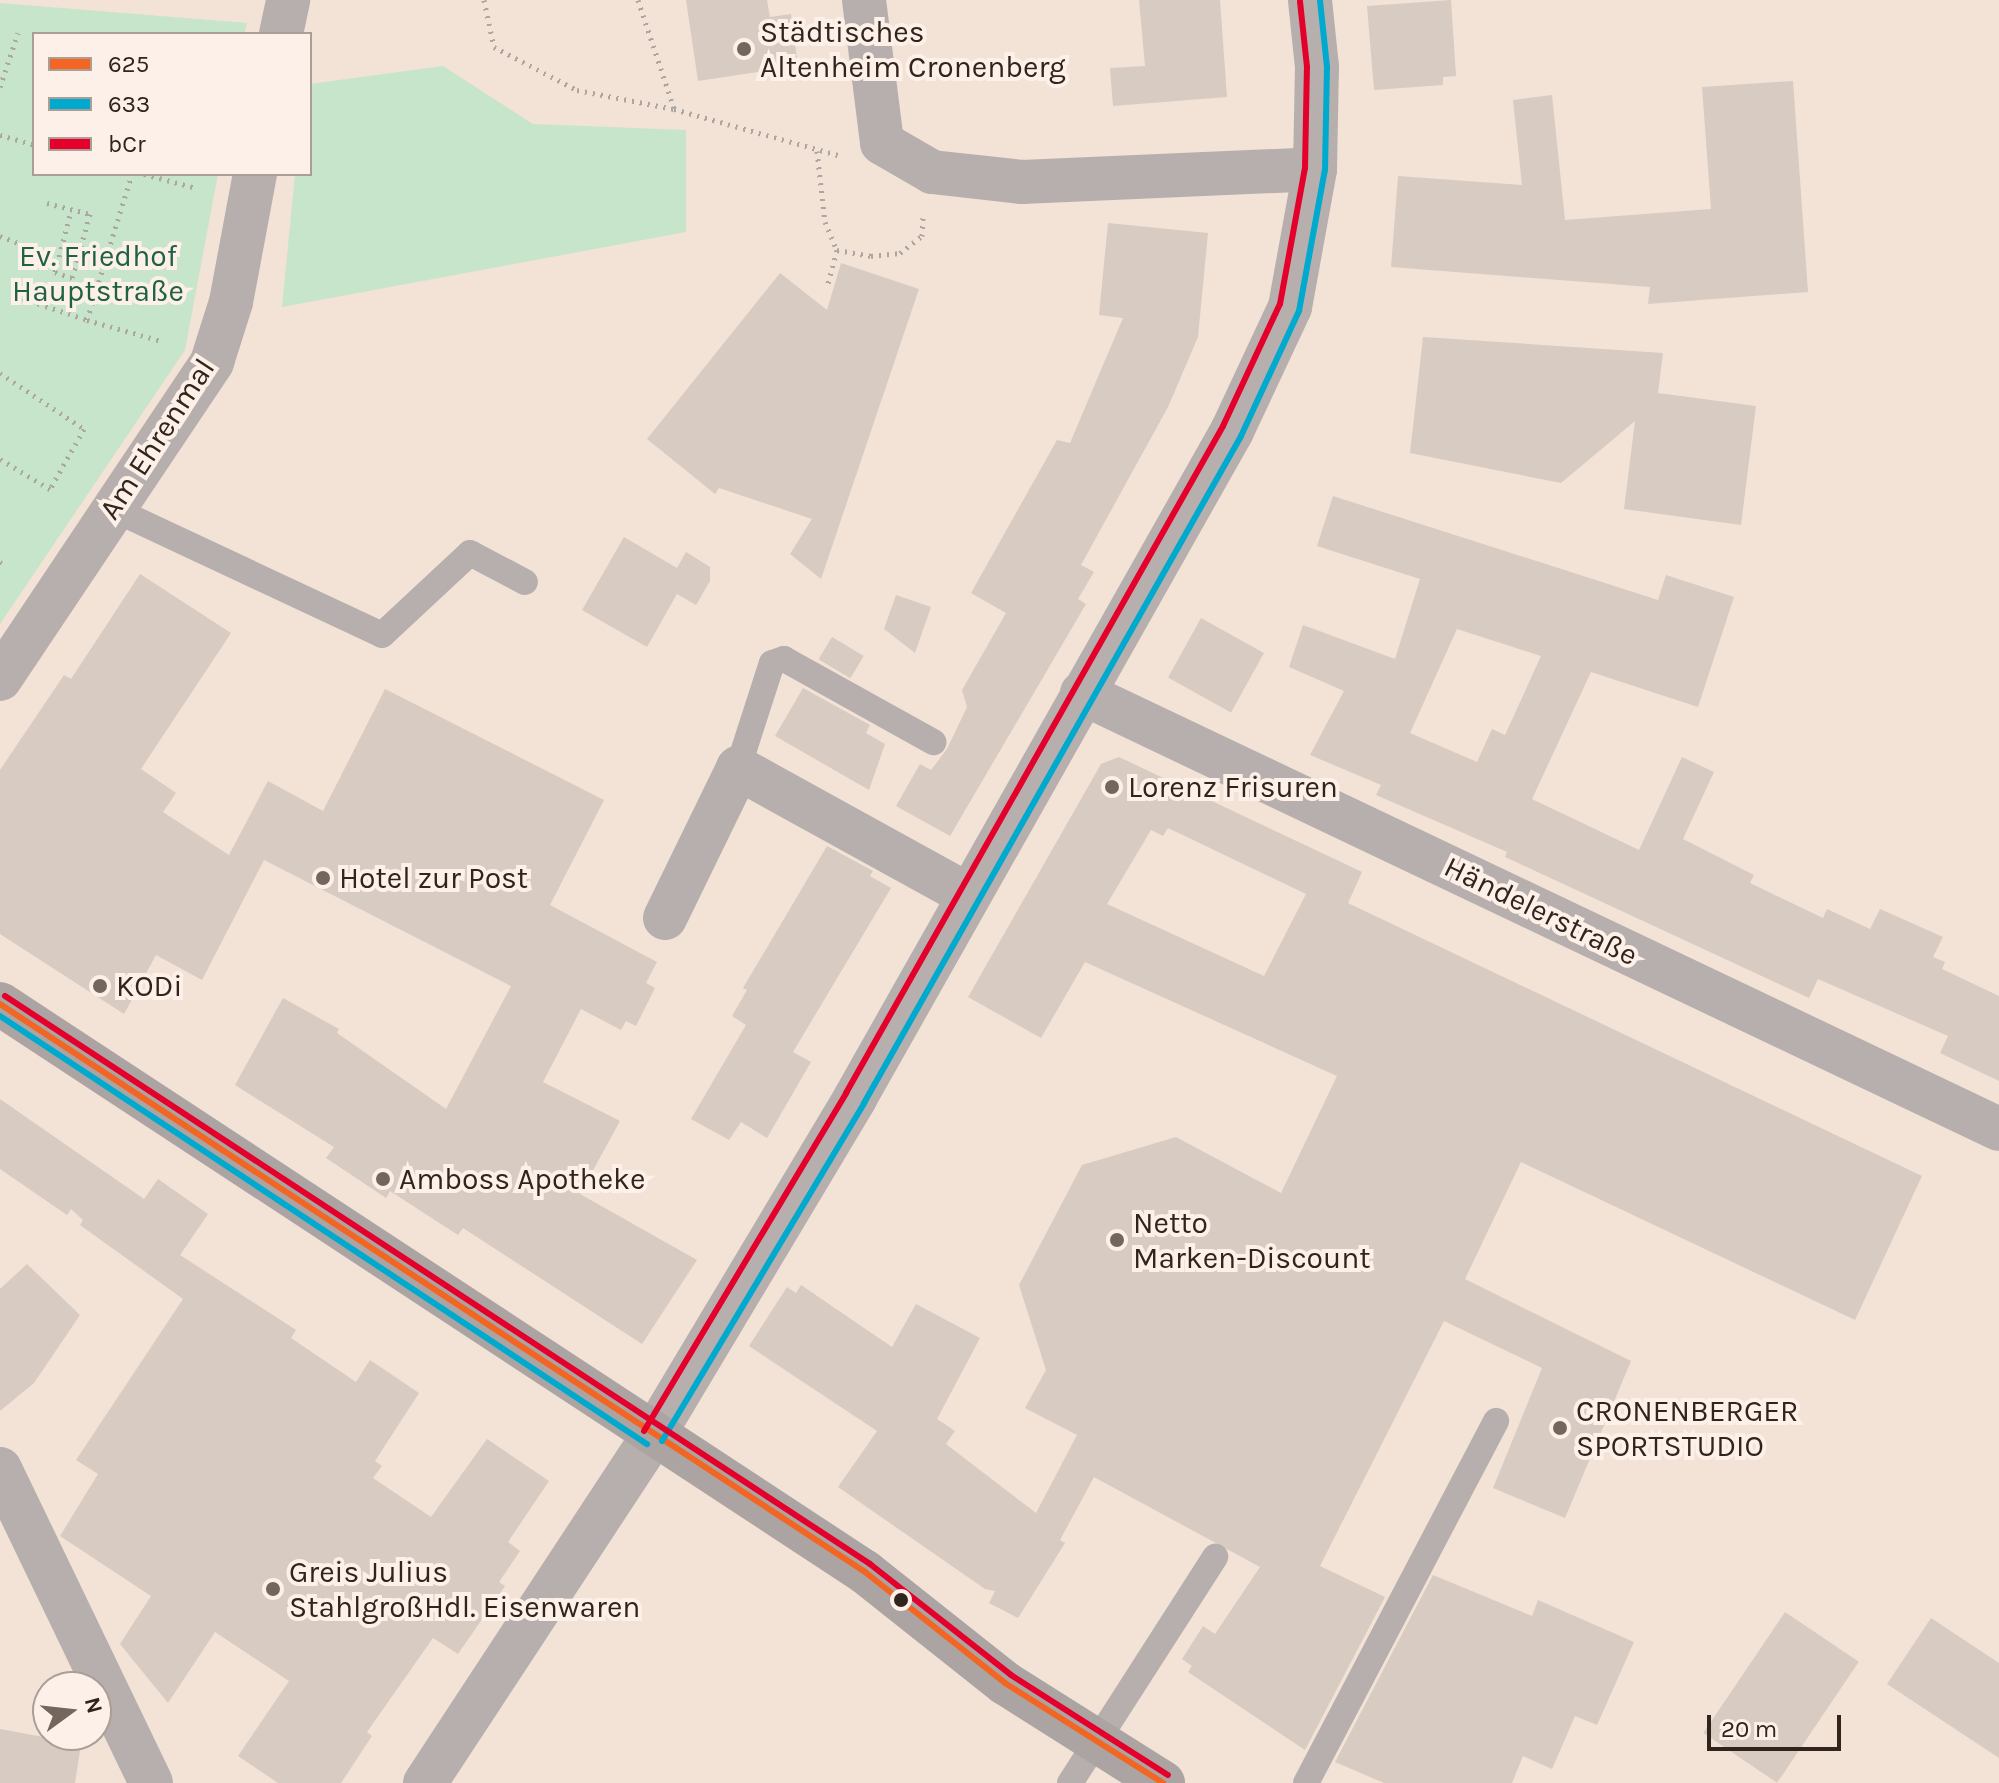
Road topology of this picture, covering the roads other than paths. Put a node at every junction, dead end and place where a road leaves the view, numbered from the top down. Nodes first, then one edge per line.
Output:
1 (288, 0) edge
2 (864, 0) edge
3 (1310, 0) edge
4 (281, 32) edge
5 (1315, 169) junction
6 (255, 176) edge
7 (111, 508) junction
8 (525, 582) dead end
9 (5, 661) edge
10 (1082, 693) junction
11 (933, 742) dead end
12 (738, 768) junction
13 (968, 895) junction
14 (665, 918) dead end
15 (0, 1004) edge
16 (1999, 1129) edge
17 (1496, 1421) dead end
18 (653, 1436) junction
19 (0, 1469) edge
20 (1215, 1557) dead end
21 (1098, 1739) junction
22 (151, 1783) edge
23 (425, 1783) edge
24 (1070, 1783) edge
25 (1163, 1783) edge
26 (1306, 1783) edge

1 - 4 street
2 - 5 street
3 - 5 street
5 - 10 street
6 - 7 street, Am Ehrenmal
7 - 8 lane
7 - 9 street, Am Ehrenmal
10 - 13 street
10 - 16 street, Händelerstraße
11 - 12 lane
12 - 13 street
12 - 14 street
13 - 18 street
15 - 18 main road
17 - 26 lane
18 - 21 main road
18 - 23 street
19 - 22 street
20 - 21 lane
21 - 24 lane
21 - 25 main road

